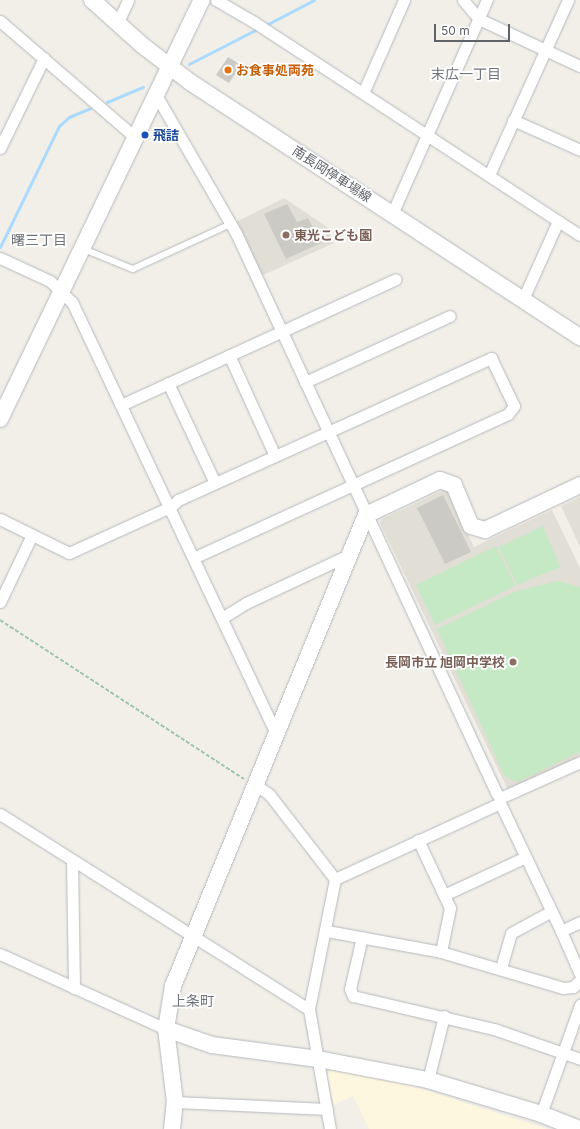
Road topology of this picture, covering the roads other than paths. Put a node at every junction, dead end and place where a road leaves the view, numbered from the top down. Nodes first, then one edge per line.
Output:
1 (92, 0) edge
2 (128, 0) edge
3 (202, 0) edge
4 (216, 0) edge
5 (404, 0) edge
6 (462, 0) edge
7 (487, 0) edge
8 (568, 0) edge
9 (479, 19) junction
10 (0, 20) edge
11 (117, 24) junction
12 (545, 50) junction
13 (44, 58) junction
14 (580, 66) edge
15 (170, 67) junction
16 (363, 94) junction
17 (156, 95) junction
18 (513, 120) junction
19 (428, 135) junction
20 (135, 137) junction
21 (0, 148) edge
22 (580, 150) edge
23 (489, 175) junction
24 (392, 214) junction
25 (558, 220) junction
26 (231, 224) junction
27 (580, 235) edge
28 (82, 249) junction
29 (0, 258) edge
30 (396, 279) dead end
31 (61, 291) junction
32 (523, 299) junction
33 (450, 316) dead end
34 (281, 331) junction
35 (580, 337) edge
36 (229, 355) junction
37 (305, 382) junction
38 (168, 383) junction
39 (121, 405) junction
40 (0, 419) edge
41 (329, 432) junction
42 (276, 456) junction
43 (215, 483) junction
44 (353, 485) junction
45 (580, 485) edge
46 (170, 507) junction
47 (366, 515) junction
48 (0, 519) edge
49 (32, 535) junction
50 (349, 555) junction
51 (194, 558) junction
52 (0, 602) edge
53 (222, 618) junction
54 (276, 734) junction
55 (580, 762) edge
56 (256, 785) junction
57 (500, 800) junction
58 (0, 814) edge
59 (418, 840) junction
60 (526, 857) junction
61 (72, 860) junction
62 (335, 879) junction
63 (444, 895) junction
64 (550, 912) junction
65 (580, 922) edge
66 (327, 931) junction
67 (561, 931) junction
68 (193, 937) junction
69 (362, 937) junction
70 (441, 952) junction
71 (0, 954) edge
72 (501, 968) junction
73 (580, 974) edge
74 (580, 980) edge
75 (74, 988) junction
76 (580, 1005) edge
77 (309, 1009) junction
78 (444, 1016) junction
79 (166, 1029) junction
80 (563, 1052) junction
81 (318, 1059) junction
82 (580, 1059) edge
83 (428, 1080) junction
84 (176, 1102) junction
85 (327, 1109) junction
86 (541, 1114) junction
87 (172, 1129) edge
88 (330, 1129) edge
89 (579, 1129) edge

1 - 11 street, 南長岡停車場線
2 - 11 street
3 - 15 street
4 - 16 street
5 - 16 street
6 - 9 street
7 - 9 street
8 - 12 street
9 - 12 street
9 - 19 street
10 - 13 street
11 - 15 street, 南長岡停車場線
12 - 14 street
12 - 18 street
13 - 20 street
13 - 21 street
15 - 17 street
15 - 24 street, 南長岡停車場線
16 - 19 street
17 - 20 street
17 - 26 street
18 - 22 street
18 - 23 street
19 - 23 street
19 - 24 street
20 - 28 street
23 - 25 street
24 - 32 street, 南長岡停車場線
25 - 27 street
25 - 32 street
26 - 28 lane
26 - 34 street
28 - 31 street
29 - 31 street
30 - 34 street
31 - 39 street
31 - 40 street
32 - 35 street, 南長岡停車場線
33 - 37 street
34 - 36 street
34 - 37 street
36 - 38 street
36 - 42 street
37 - 41 street
38 - 39 street
38 - 43 street
39 - 46 street
41 - 42 street
41 - 44 street
41 - 44 street
42 - 43 street
43 - 46 street
44 - 47 street
44 - 51 street
45 - 47 street
46 - 49 street
46 - 51 street
47 - 50 street
47 - 57 street
48 - 49 street
49 - 52 street
50 - 53 street
50 - 54 street
51 - 53 street
53 - 54 street
54 - 56 street
55 - 57 street
56 - 62 street
56 - 68 street
57 - 59 street
57 - 60 street
58 - 61 street
59 - 62 street
59 - 63 street
60 - 63 street
60 - 64 street
61 - 68 street
61 - 75 street
62 - 66 street
63 - 70 street
64 - 67 street
64 - 72 street
65 - 67 street
66 - 69 street
66 - 77 street
67 - 73 street
68 - 77 street
68 - 79 street
69 - 70 street
69 - 78 street
70 - 72 street
71 - 75 street
72 - 74 street
75 - 79 street
76 - 80 street
77 - 81 street
78 - 80 street
78 - 83 street
79 - 81 street
79 - 84 street
80 - 82 street
80 - 86 street
81 - 83 street
81 - 85 street
83 - 86 street
84 - 85 street
84 - 87 street
85 - 88 street
86 - 89 street

